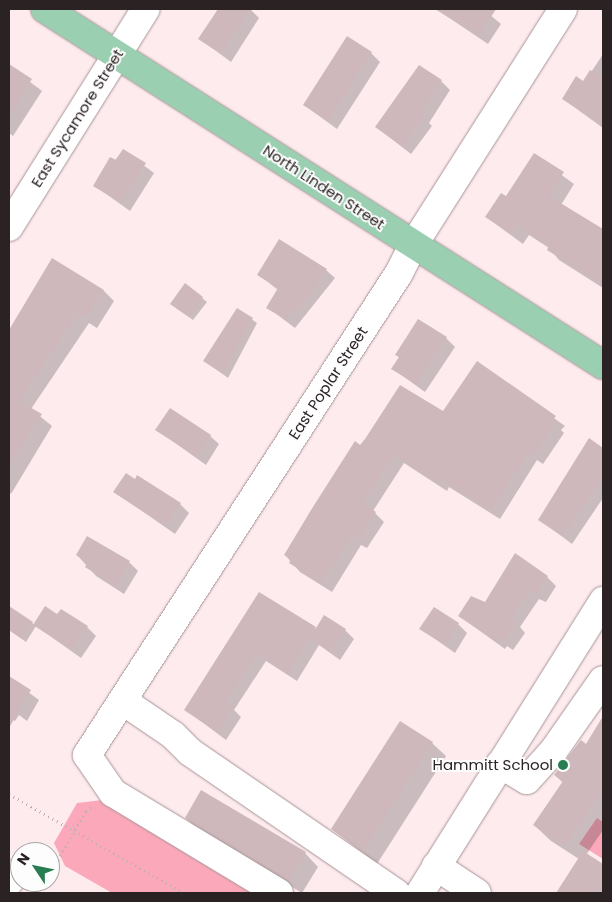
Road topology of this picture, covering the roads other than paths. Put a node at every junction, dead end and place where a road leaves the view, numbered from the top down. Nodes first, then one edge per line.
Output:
1 (45, 9) edge
2 (146, 9) edge
3 (563, 9) edge
4 (117, 55) junction
5 (9, 227) edge
6 (414, 244) junction
7 (603, 365) edge
8 (603, 601) edge
9 (594, 634) edge
10 (603, 680) edge
11 (123, 701) junction
12 (500, 764) junction
13 (436, 866) junction
14 (279, 893) edge
15 (396, 893) edge
16 (420, 893) edge
17 (477, 893) edge

1 - 4 main road, North Linden Street
2 - 4 street, East Sycamore Street
3 - 6 street, East Poplar Street
4 - 5 street, East Sycamore Street
4 - 6 main road, North Linden Street
6 - 7 main road, North Linden Street
6 - 11 street, East Poplar Street
8 - 9 street
9 - 12 street
10 - 12 street
11 - 14 street, East Poplar Street
11 - 15 street
12 - 13 street
13 - 16 street
13 - 17 street

